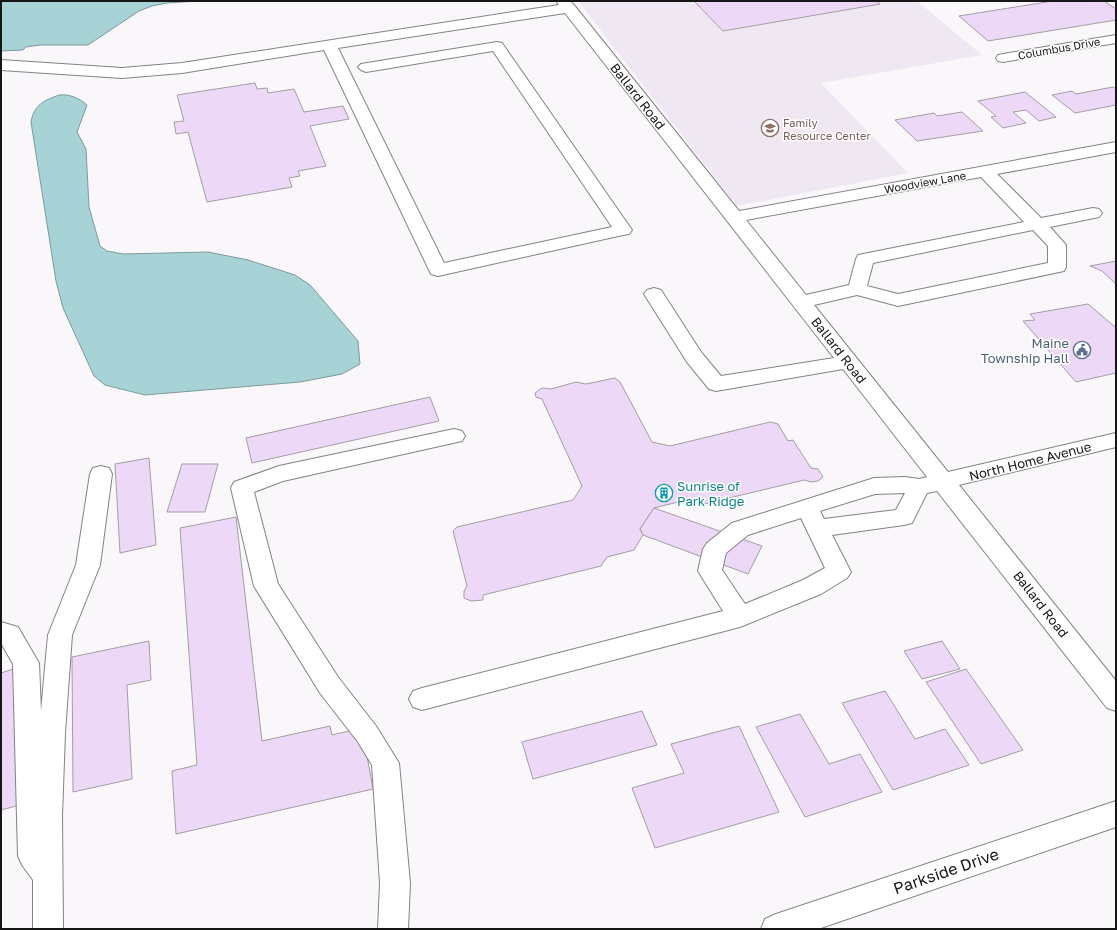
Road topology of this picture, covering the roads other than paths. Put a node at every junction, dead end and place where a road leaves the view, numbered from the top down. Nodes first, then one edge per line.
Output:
1 (566, 5) edge
2 (1116, 39) edge
3 (329, 45) junction
4 (1003, 58) dead end
5 (1, 65) edge
6 (366, 67) dead end
7 (1116, 147) edge
8 (985, 171) junction
9 (1093, 213) dead end
10 (734, 217) junction
11 (1038, 224) junction
12 (857, 289) junction
13 (654, 294) dead end
14 (801, 302) junction
15 (848, 362) junction
16 (454, 436) dead end
17 (1116, 440) edge
18 (102, 474) dead end
19 (944, 482) junction
20 (919, 487) junction
21 (807, 507) junction
22 (819, 528) junction
23 (740, 617) junction
24 (1, 632) edge
25 (422, 699) dead end
26 (1116, 700) edge
27 (1116, 814) edge
28 (48, 876) junction
29 (48, 929) edge
30 (393, 929) edge
31 (776, 929) edge

1 - 3 street
1 - 10 street, Ballard Road
2 - 4 street, Columbus Drive
3 - 5 street
3 - 6 street
7 - 8 street, Woodview Lane
8 - 10 street, Woodview Lane
8 - 11 street
9 - 11 street
10 - 14 street, Ballard Road
11 - 12 street
11 - 12 street
12 - 14 street
13 - 15 street
14 - 15 street, Ballard Road
15 - 19 street, Ballard Road
16 - 30 street
17 - 19 street, North Home Avenue
18 - 28 street
19 - 20 street, North Home Avenue
19 - 26 street, Ballard Road
20 - 21 street, North Home Avenue
20 - 22 street
21 - 22 street
21 - 23 street, North Home Avenue
22 - 23 street
23 - 25 street
24 - 28 street
27 - 31 street, Parkside Drive
28 - 29 street

